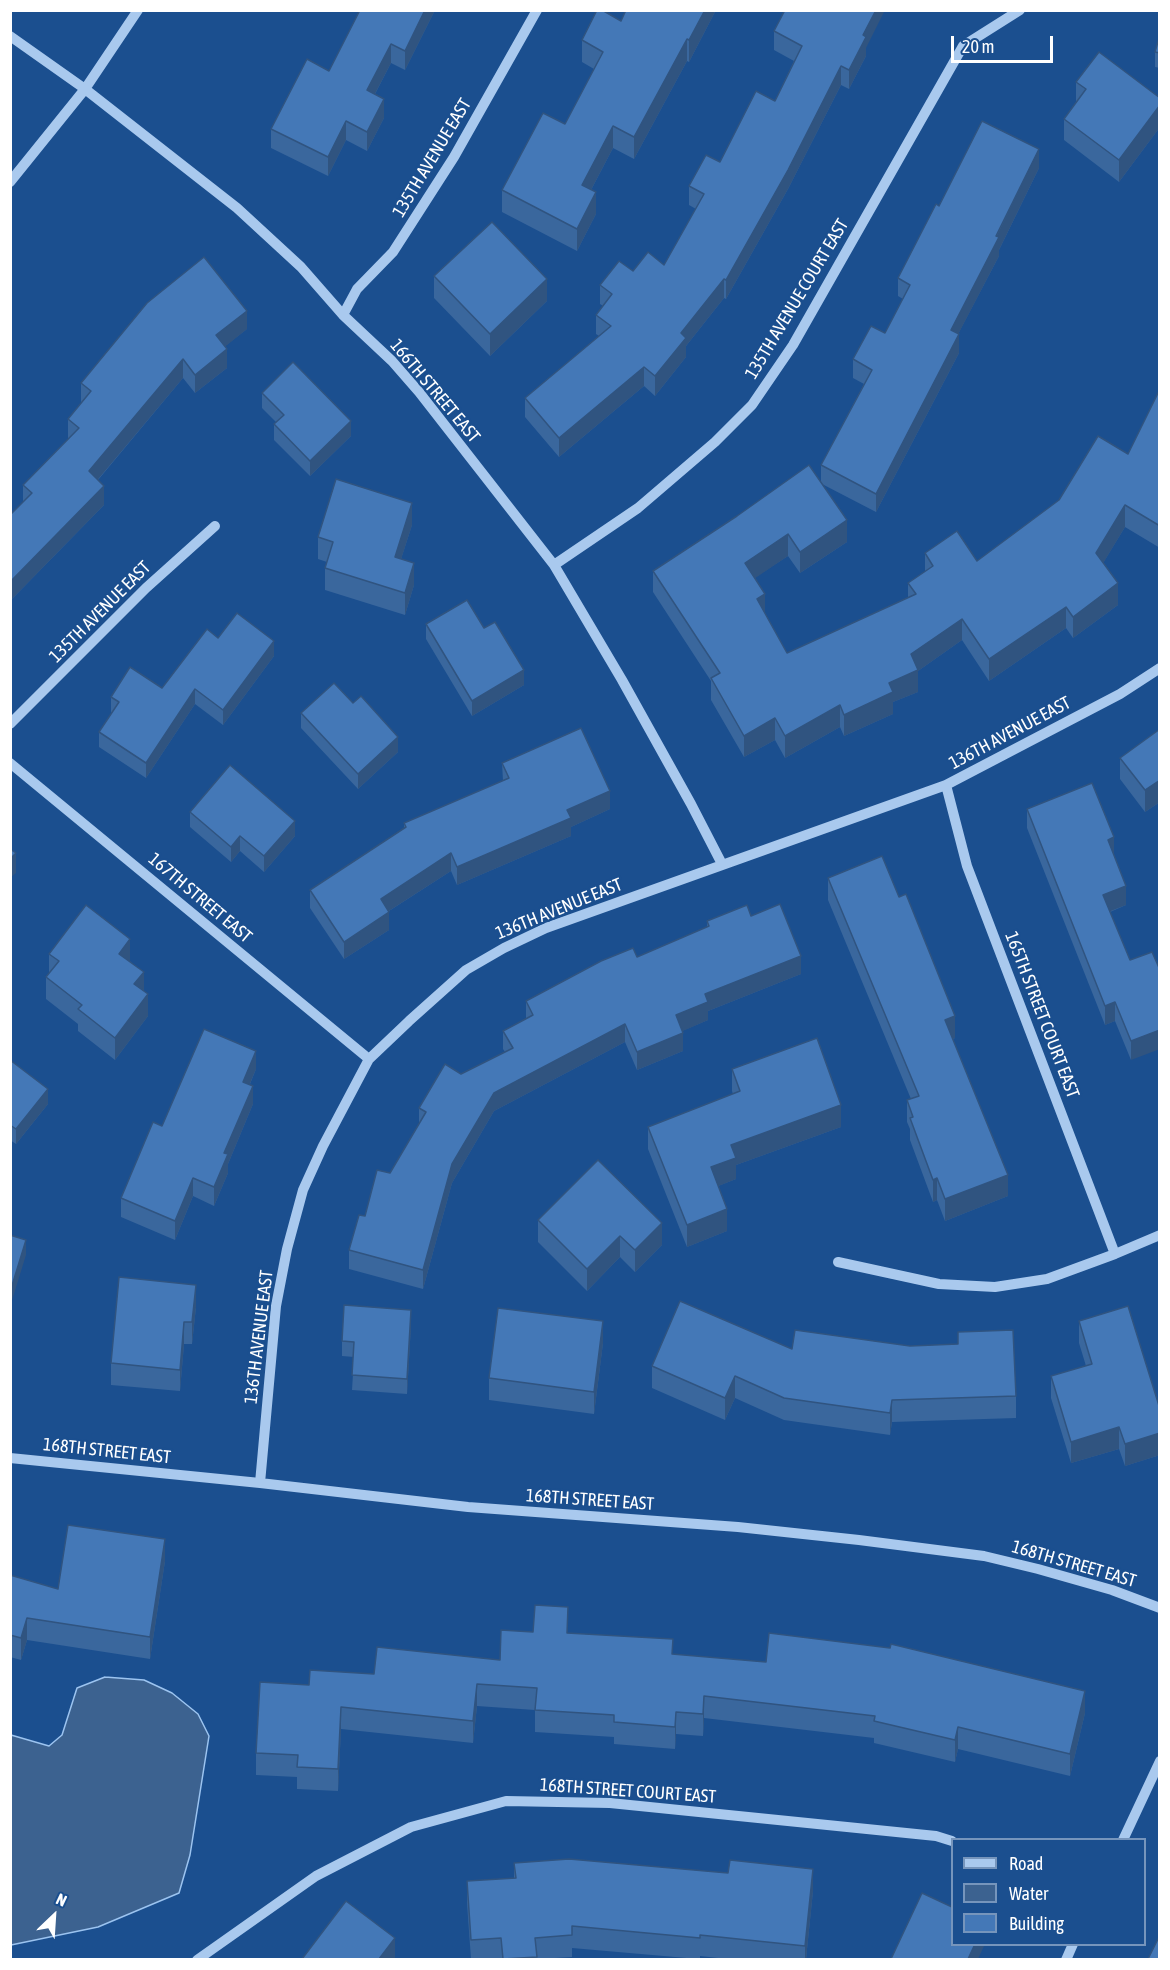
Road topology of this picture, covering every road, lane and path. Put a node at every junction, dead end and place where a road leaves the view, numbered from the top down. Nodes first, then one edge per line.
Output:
1 (138, 10) edge
2 (537, 10) edge
3 (1020, 10) edge
4 (10, 36) edge
5 (84, 89) junction
6 (10, 182) edge
7 (343, 315) junction
8 (215, 526) dead end
9 (554, 565) junction
10 (1160, 668) edge
11 (10, 724) edge
12 (10, 763) edge
13 (946, 785) junction
14 (722, 864) junction
15 (369, 1059) junction
16 (1160, 1235) edge
17 (1115, 1254) junction
18 (838, 1262) dead end
19 (10, 1458) edge
20 (260, 1483) junction
21 (1160, 1608) edge
22 (1160, 1761) edge
23 (1123, 1838) edge
24 (951, 1840) edge
25 (197, 1959) edge

1 - 5 street
2 - 7 street, 135TH AVENUE EAST
3 - 9 street, 135TH AVENUE COURT EAST
4 - 5 street, 166TH STREET EAST
5 - 6 street
5 - 7 street, 166TH STREET EAST
7 - 9 street, 166TH STREET EAST
8 - 11 street, 135TH AVENUE EAST
9 - 14 street, 166TH STREET EAST
10 - 13 street, 136TH AVENUE EAST
12 - 15 street, 167TH STREET EAST
13 - 14 street, 136TH AVENUE EAST
13 - 17 street, 165TH STREET COURT EAST
14 - 15 street, 136TH AVENUE EAST
15 - 20 street, 136TH AVENUE EAST
16 - 17 street
17 - 18 street
19 - 20 street, 168TH STREET EAST
20 - 21 street, 168TH STREET EAST
22 - 23 street
24 - 25 street, 168TH STREET COURT EAST

